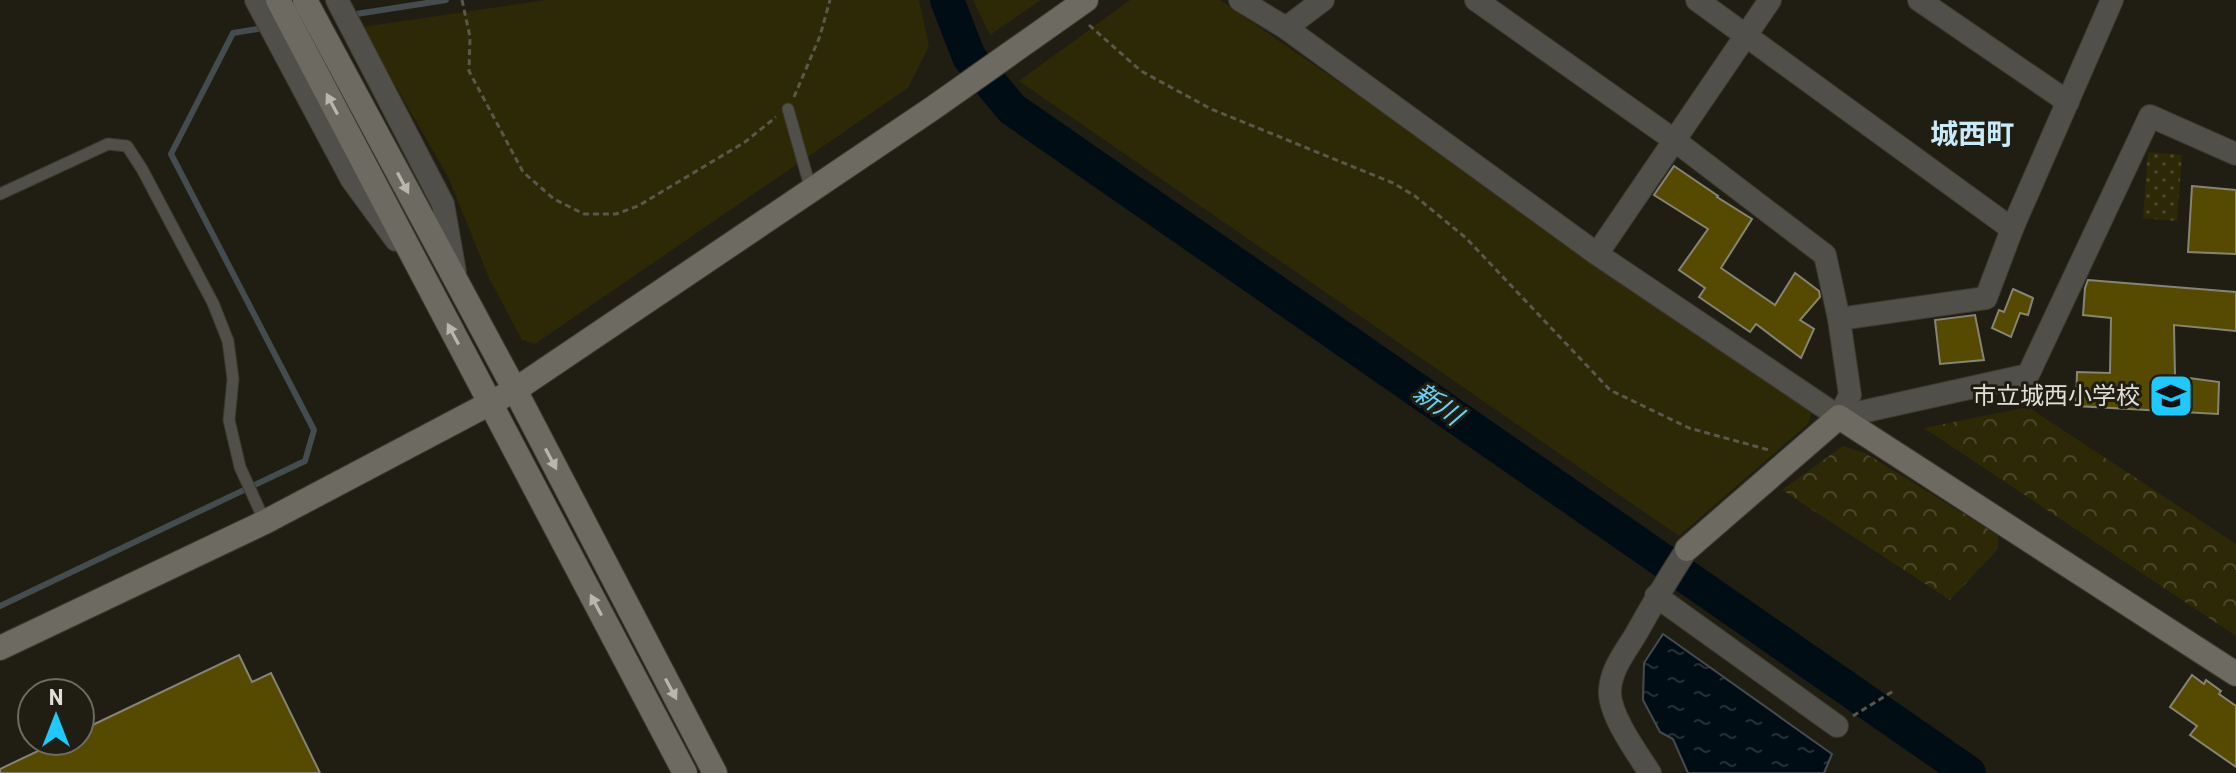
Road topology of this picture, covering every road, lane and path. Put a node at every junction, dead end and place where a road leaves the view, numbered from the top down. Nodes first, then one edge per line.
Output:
1 (305, 0) edge
2 (462, 0) edge
3 (830, 0) edge
4 (1240, 0) edge
5 (1323, 0) edge
6 (1476, 0) edge
7 (1697, 0) edge
8 (1770, 0) edge
9 (1919, 0) edge
10 (2112, 0) edge
11 (338, 2) edge
12 (266, 5) edge
13 (1079, 5) edge
14 (1286, 28) junction
15 (1747, 34) junction
16 (2068, 102) junction
17 (788, 109) junction
18 (1674, 140) junction
19 (2236, 154) edge
20 (811, 190) junction
21 (0, 194) edge
22 (2012, 229) junction
23 (1597, 254) junction
24 (456, 281) junction
25 (1839, 319) junction
26 (515, 390) junction
27 (489, 403) junction
28 (1839, 417) junction
29 (1793, 456) junction
30 (265, 522) junction
31 (1687, 549) joint
32 (1656, 596) junction
33 (0, 648) edge
34 (2236, 674) edge
35 (1895, 690) dead end
36 (1837, 726) joint
37 (685, 773) edge
38 (715, 773) edge
39 (1650, 773) edge

1 -> 24 street
2 - 17 path
3 - 17 path
4 - 14 street
5 - 14 street
6 - 18 street
7 - 15 street
8 - 15 street
9 - 16 street
10 - 16 street
11 - 24 street
27 -> 12 street
13 - 20 street
13 - 29 path
14 - 23 street
15 - 18 street
15 - 22 street
16 - 22 street
17 - 20 lane
18 - 23 street
18 - 25 street
19 - 28 street
20 - 26 street
21 - 30 lane
22 - 25 street
23 - 28 street
24 - 26 street
25 - 28 street
26 - 27 street
26 -> 38 street
27 - 30 street
37 -> 27 street
28 - 29 street
28 - 34 street
29 - 31 street
30 - 33 street
31 - 32 street
32 - 36 street
32 - 39 street
35 - 36 path

